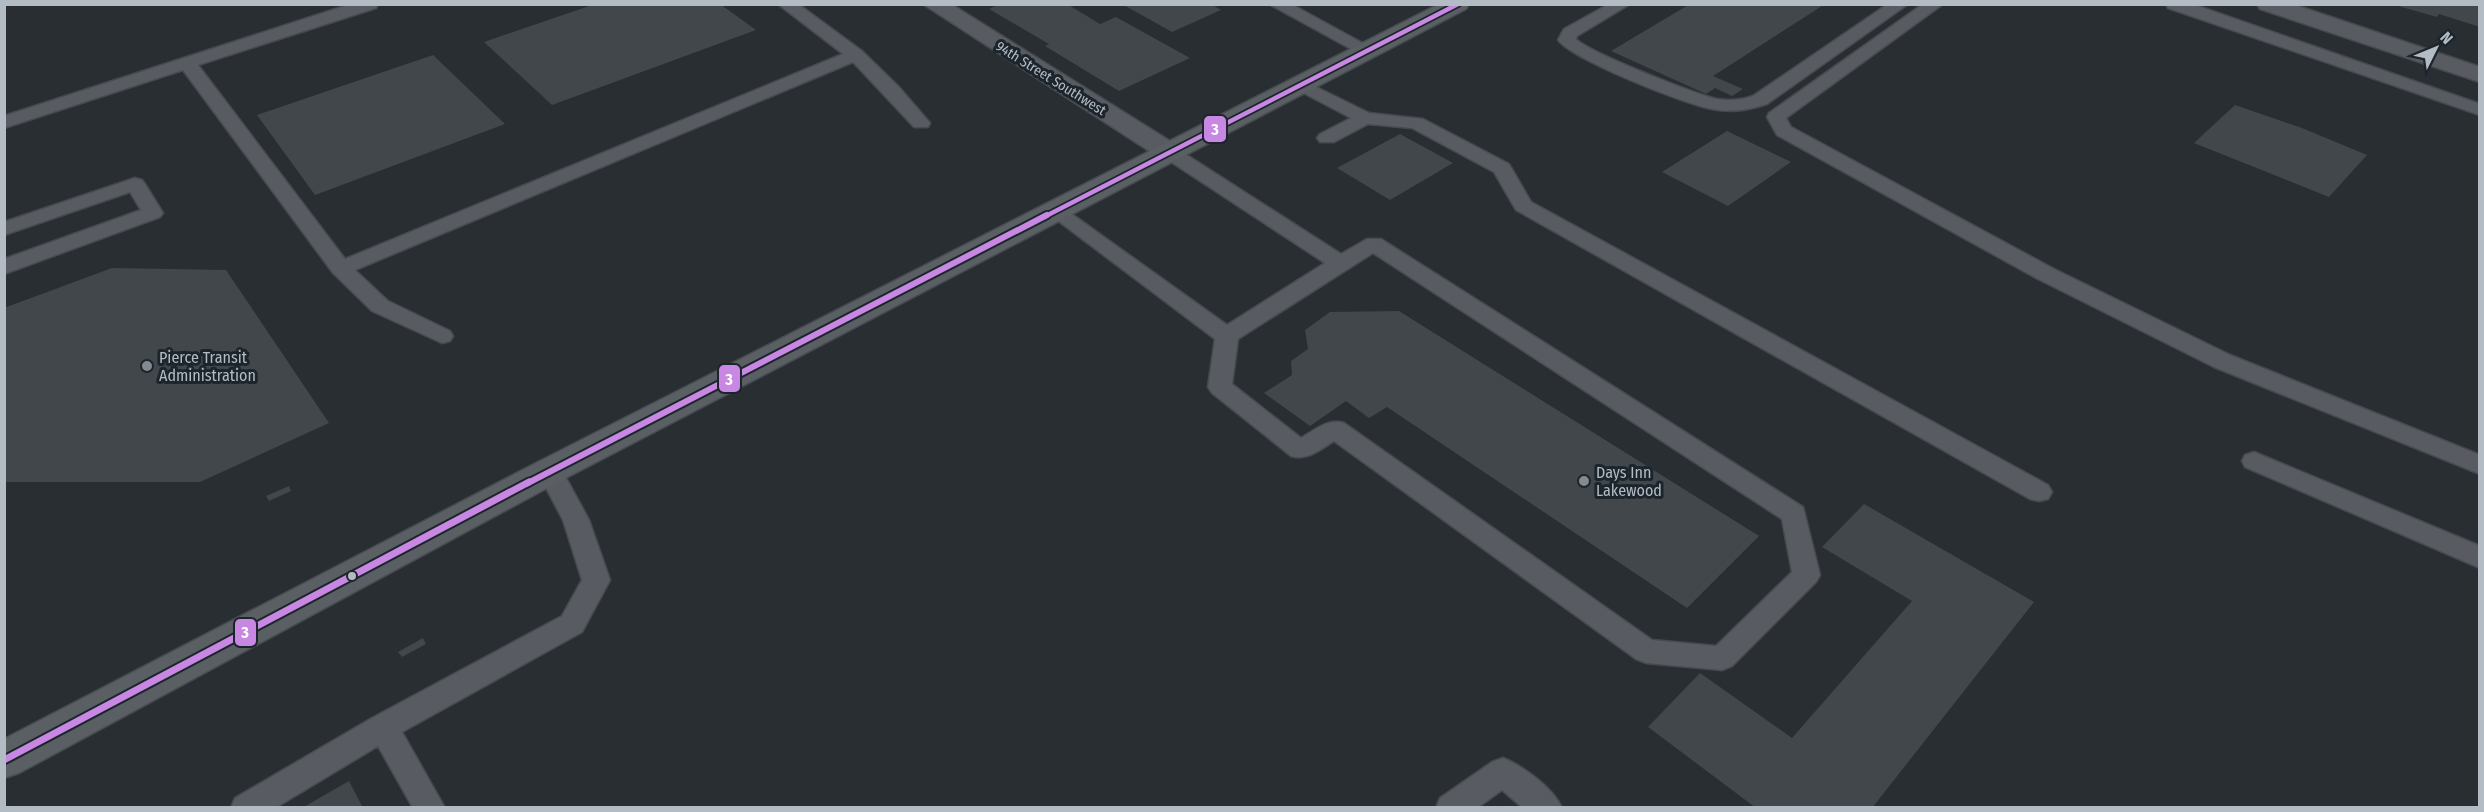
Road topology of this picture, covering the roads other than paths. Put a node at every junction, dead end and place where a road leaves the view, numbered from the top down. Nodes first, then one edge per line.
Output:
1 (369, 4) edge
2 (934, 4) edge
3 (1276, 4) edge
4 (1458, 4) edge
5 (1622, 4) edge
6 (1900, 4) edge
7 (1935, 4) edge
8 (2174, 4) edge
9 (2268, 4) edge
10 (792, 5) edge
11 (1368, 51) junction
12 (856, 55) junction
13 (188, 63) junction
14 (2480, 75) edge
15 (1302, 85) junction
16 (2480, 111) edge
17 (1365, 118) junction
18 (4, 122) edge
19 (921, 123) dead end
20 (1328, 138) dead end
21 (1169, 152) junction
22 (1055, 211) junction
23 (4, 229) edge
24 (1340, 263) junction
25 (4, 267) edge
26 (341, 268) junction
27 (442, 336) dead end
28 (1227, 336) junction
29 (2254, 460) dead end
30 (2480, 465) edge
31 (550, 471) junction
32 (2039, 492) dead end
33 (2480, 558) edge
34 (383, 727) junction
35 (4, 760) edge
36 (421, 804) edge
37 (246, 807) edge
38 (1451, 807) edge
39 (1547, 807) edge

1 - 13 lane
2 - 21 street, 94th Street Southwest
3 - 11 lane
4 - 11 main road
5 - 6 lane
7 - 30 lane
8 - 16 lane
9 - 14 street
10 - 12 lane
11 - 15 main road
12 - 19 lane
12 - 26 lane
13 - 18 lane
13 - 26 lane
15 - 17 lane
15 - 21 main road
17 - 20 lane
17 - 32 lane
21 - 22 main road
21 - 24 lane
22 - 28 lane
22 - 31 main road
23 - 25 lane
24 - 28 lane
24 - 28 lane
26 - 27 lane
29 - 33 lane
31 - 34 lane
31 - 35 main road
34 - 36 lane
34 - 37 lane
38 - 39 lane

